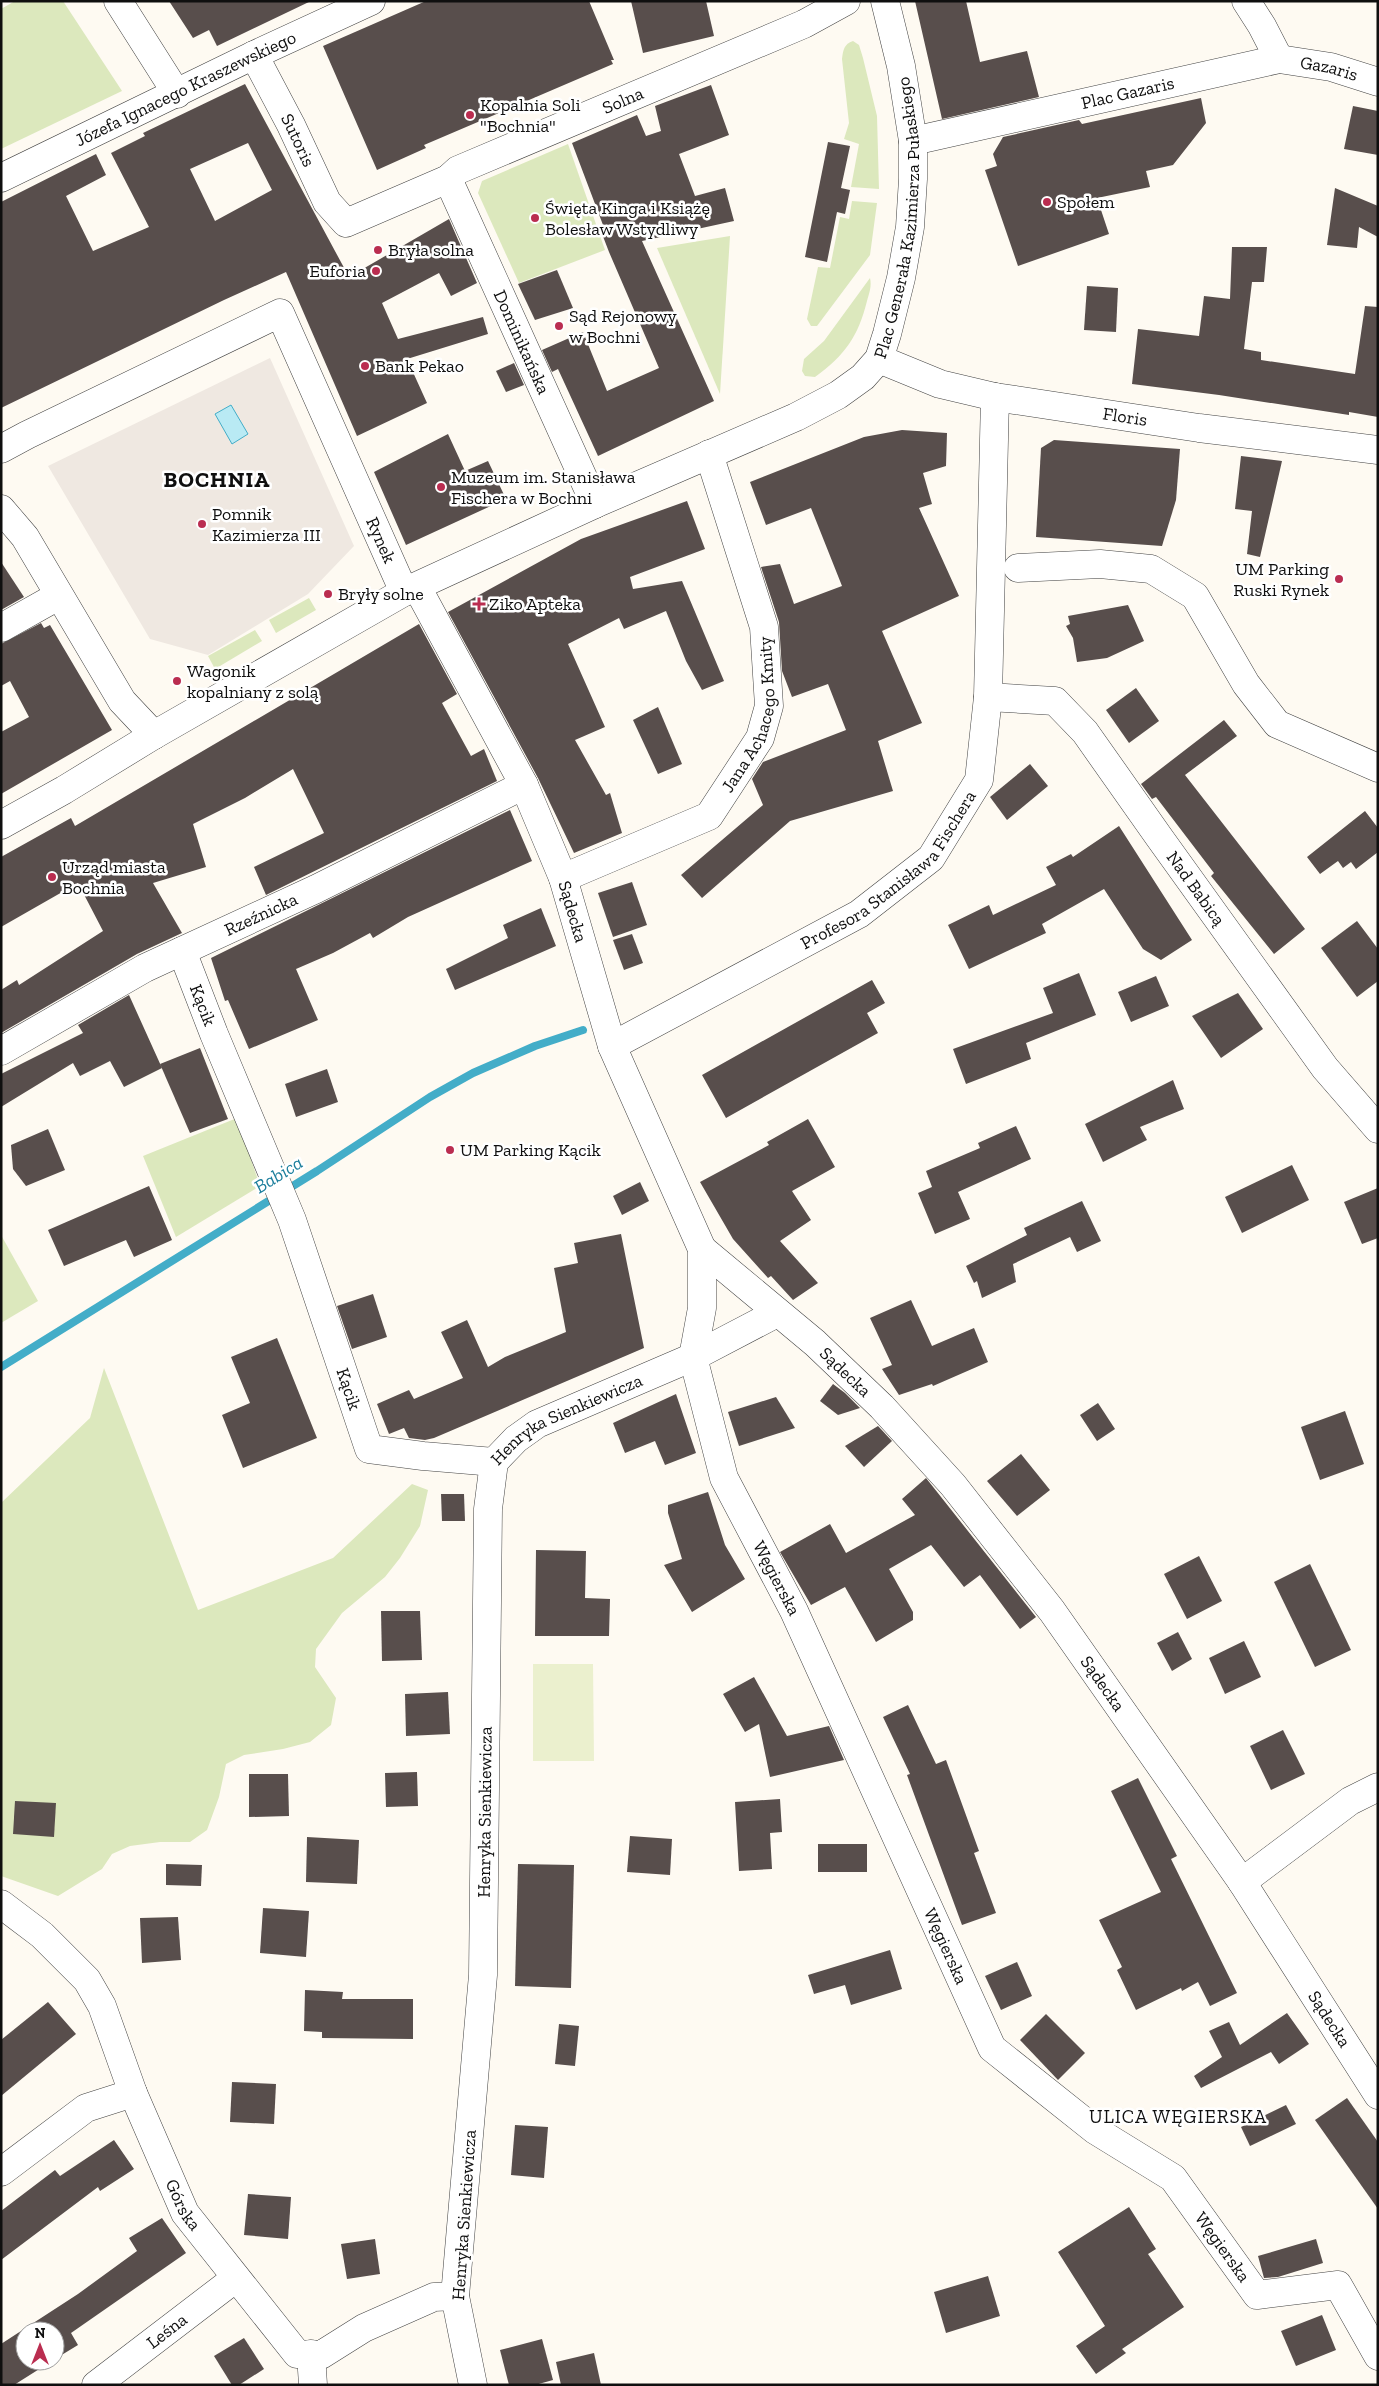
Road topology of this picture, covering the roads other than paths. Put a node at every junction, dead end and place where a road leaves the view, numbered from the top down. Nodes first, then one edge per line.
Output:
1 (118, 1) edge
2 (371, 1) edge
3 (846, 1) edge
4 (885, 1) edge
5 (1246, 1) edge
6 (254, 55) junction
7 (1279, 59) junction
8 (1378, 82) edge
9 (177, 94) junction
10 (913, 141) junction
11 (1, 178) edge
12 (448, 179) junction
13 (346, 223) joint
14 (879, 359) junction
15 (995, 397) junction
16 (1, 449) edge
17 (1378, 450) edge
18 (709, 454) junction
19 (595, 504) junction
20 (1, 510) edge
21 (1018, 568) dead end
22 (410, 589) junction
23 (58, 596) junction
24 (1, 628) edge
25 (988, 697) junction
26 (154, 735) junction
27 (1378, 768) edge
28 (524, 785) junction
29 (1, 826) edge
30 (563, 878) junction
31 (182, 951) junction
32 (612, 1046) junction
33 (1, 1052) edge
34 (1378, 1129) edge
35 (702, 1249) junction
36 (777, 1313) junction
37 (693, 1357) junction
38 (494, 1462) junction
39 (1378, 1787) edge
40 (1242, 1882) junction
41 (1, 1904) edge
42 (134, 2093) junction
43 (1378, 2095) edge
44 (1, 2172) edge
45 (236, 2278) junction
46 (455, 2296) junction
47 (311, 2354) junction
48 (1378, 2356) edge
49 (96, 2385) edge
50 (313, 2385) edge
51 (473, 2385) edge

1 - 9 street
2 - 6 street, Józefa Ignacego Kraszewskiego
3 - 12 street, Solna
4 - 10 street, Plac Generała Kazimierza Pułaskiego
5 - 7 street
6 - 9 street, Józefa Ignacego Kraszewskiego
6 - 13 street, Sutoris
7 - 8 street, Gazaris
7 - 10 street, Plac Gazaris
9 - 11 street, Józefa Ignacego Kraszewskiego
10 - 14 street, Plac Generała Kazimierza Pułaskiego
12 - 13 street, Solna
12 - 19 street, Dominikańska
14 - 15 street, Floris
14 - 18 street, Plac Generała Kazimierza Pułaskiego
15 - 17 street, Floris
15 - 25 street, Profesora Stanisława Fischera
16 - 22 street, Rynek
18 - 19 street, Plac Generała Kazimierza Pułaskiego
18 - 30 street, Jana Achacego Kmity
19 - 22 street, Plac Generała Kazimierza Pułaskiego
20 - 23 street
21 - 27 street
22 - 26 street
22 - 28 street, Sądecka
23 - 24 street
23 - 26 street
25 - 32 street, Profesora Stanisława Fischera
25 - 34 street, Nad Babicą
26 - 29 street
28 - 30 street, Sądecka
28 - 31 street, Rzeźnicka
30 - 32 street, Sądecka
31 - 33 street, Rzeźnicka
31 - 38 street, Kącik
32 - 35 street, Sądecka
35 - 36 street, Sądecka
35 - 37 street, Sądecka
36 - 37 street
36 - 40 street, Sądecka
37 - 38 street, Henryka Sienkiewicza
37 - 48 street, Węgierska
38 - 46 street, Henryka Sienkiewicza
39 - 40 street
40 - 43 street, Sądecka
41 - 42 street, Górska
42 - 44 street
42 - 45 street, Górska
45 - 47 street, Górska
45 - 49 street, Leśna
46 - 47 street
46 - 51 street, Henryka Sienkiewicza
47 - 50 street

